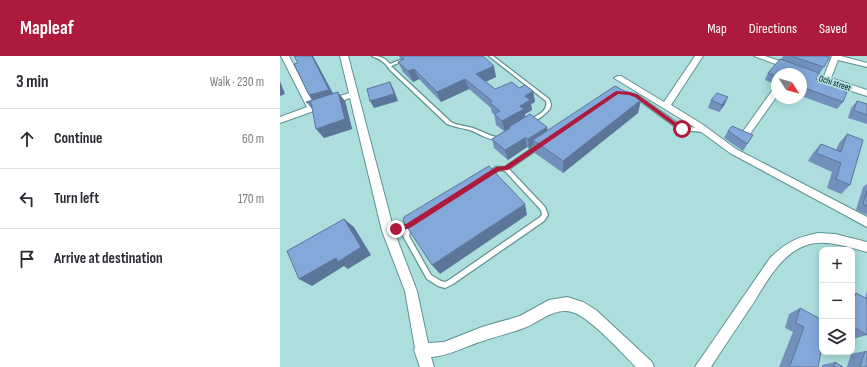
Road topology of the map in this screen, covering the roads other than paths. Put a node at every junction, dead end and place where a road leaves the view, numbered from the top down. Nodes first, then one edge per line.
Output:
1 (285, 56) edge
2 (344, 56) edge
3 (374, 56) edge
4 (413, 56) edge
5 (491, 56) edge
6 (699, 56) edge
7 (758, 56) edge
8 (836, 57) edge
9 (389, 65) junction
10 (867, 65) edge
11 (784, 68) edge
12 (807, 75) edge
13 (618, 78) dead end
14 (826, 80) junction
15 (618, 92) edge
16 (867, 93) edge
17 (354, 94) junction
18 (771, 98) edge
19 (666, 106) junction
20 (317, 107) junction
21 (280, 120) edge
22 (527, 123) edge
23 (705, 130) junction
24 (747, 132) edge
25 (507, 135) edge
26 (544, 142) edge
27 (506, 169) junction
28 (478, 181) edge
29 (414, 222) edge
30 (867, 222) edge
31 (408, 226) junction
32 (388, 231) junction
33 (867, 247) edge
34 (422, 350) junction
35 (427, 367) edge
36 (647, 367) edge
37 (702, 367) edge

1 - 20 street
2 - 17 street
3 - 9 lane
4 - 9 lane
5 - 22 lane
6 - 19 street
7 - 11 street, Ochi street
8 - 10 street
8 - 14 street
9 - 25 lane
12 - 14 street, Ochi street
13 - 19 street
14 - 16 street, Ochi street
15 - 23 lane
17 - 20 street
17 - 32 street
18 - 24 street
19 - 23 street
20 - 21 street
23 - 30 street
26 - 27 lane
27 - 28 lane
27 - 31 lane
29 - 31 lane
31 - 32 lane
32 - 34 street
33 - 37 street
34 - 35 street
34 - 36 street

